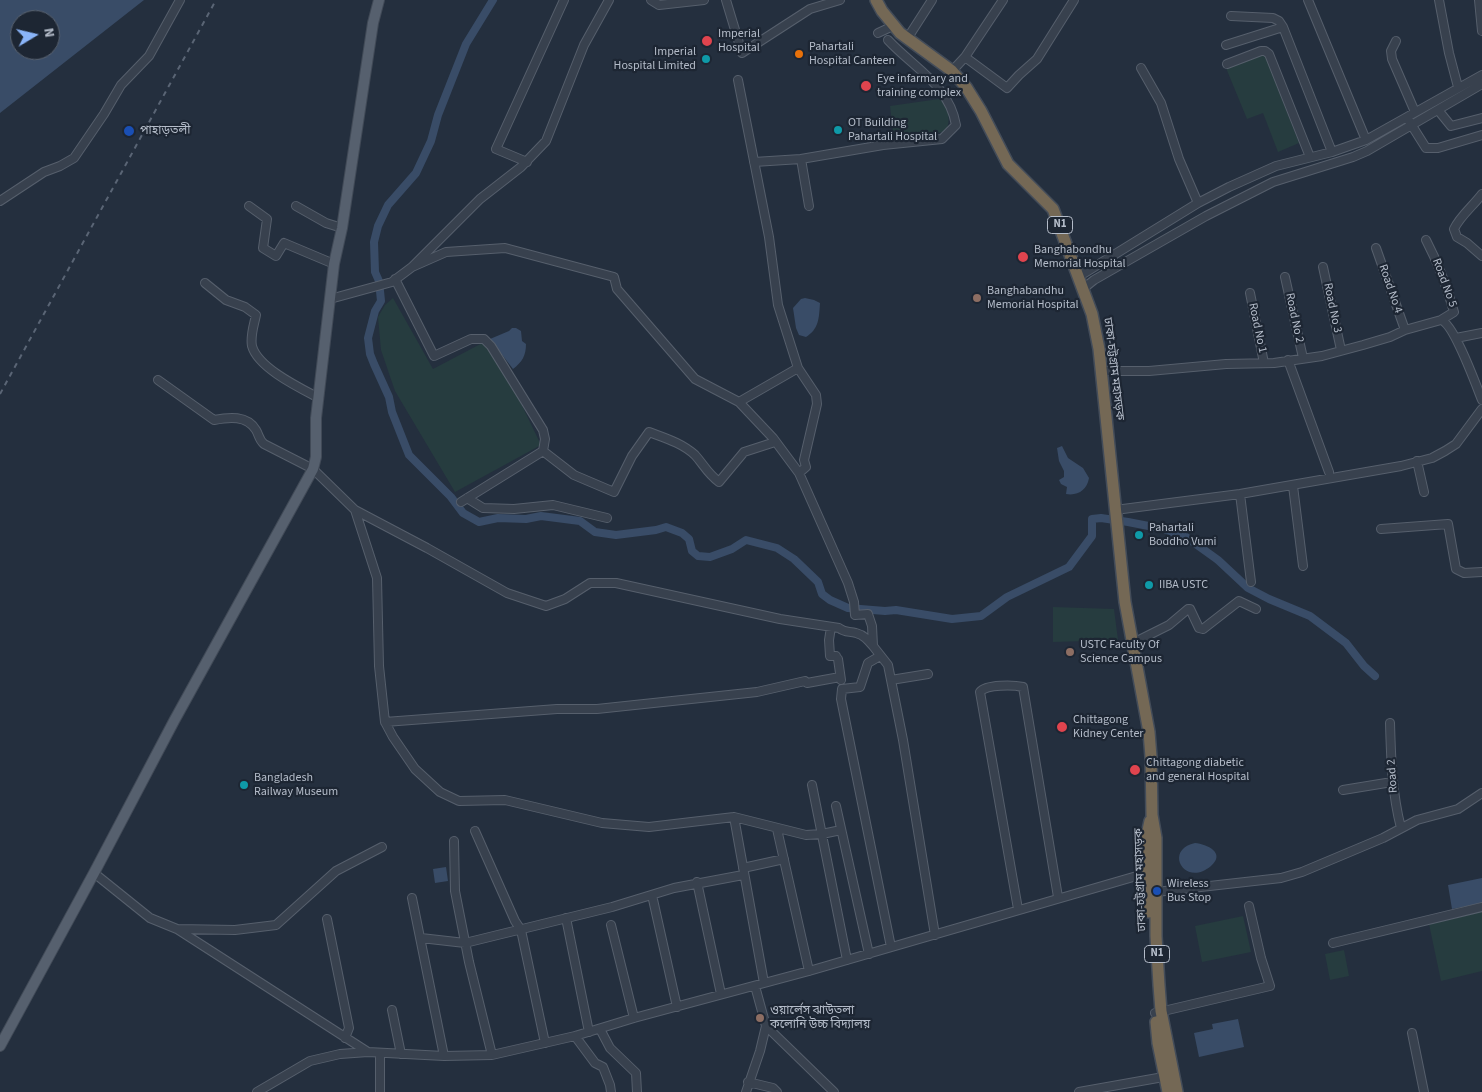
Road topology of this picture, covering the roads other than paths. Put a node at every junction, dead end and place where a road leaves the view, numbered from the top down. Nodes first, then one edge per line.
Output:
1 (180, 0) edge
2 (380, 0) edge
3 (564, 0) edge
4 (609, 0) edge
5 (651, 0) edge
6 (704, 0) edge
7 (726, 0) edge
8 (840, 0) edge
9 (876, 0) edge
10 (932, 0) edge
11 (1003, 0) edge
12 (1074, 0) edge
13 (1308, 0) edge
14 (1439, 0) edge
15 (1479, 0) edge
16 (1231, 16) dead end
17 (893, 26) junction
18 (1283, 26) junction
19 (1482, 31) edge
20 (878, 33) dead end
21 (907, 38) junction
22 (888, 40) dead end
23 (1396, 41) dead end
24 (1226, 45) dead end
25 (965, 57) junction
26 (1227, 64) dead end
27 (1141, 68) dead end
28 (952, 71) junction
29 (1482, 75) edge
30 (738, 80) dead end
31 (1482, 84) edge
32 (1458, 87) junction
33 (1438, 110) junction
34 (1415, 112) junction
35 (1407, 117) junction
36 (1482, 118) edge
37 (1412, 125) junction
38 (1482, 134) edge
39 (1366, 140) junction
40 (1332, 152) junction
41 (1310, 157) junction
42 (801, 159) junction
43 (527, 162) junction
44 (754, 162) junction
45 (1482, 194) edge
46 (0, 201) edge
47 (1198, 203) junction
48 (249, 206) dead end
49 (296, 206) dead end
50 (809, 206) dead end
51 (342, 228) junction
52 (1426, 240) dead end
53 (1376, 248) dead end
54 (1482, 256) edge
55 (334, 264) junction
56 (412, 267) junction
57 (1323, 267) dead end
58 (1078, 277) junction
59 (1285, 277) dead end
60 (393, 281) junction
61 (204, 283) dead end
62 (1084, 288) junction
63 (1250, 293) dead end
64 (330, 299) junction
65 (1441, 320) junction
66 (1405, 330) junction
67 (1482, 333) edge
68 (1456, 338) junction
69 (1341, 350) junction
70 (1303, 358) junction
71 (1288, 360) junction
72 (1264, 363) junction
73 (798, 368) junction
74 (1101, 371) junction
75 (158, 380) dead end
76 (319, 398) junction
77 (1482, 400) edge
78 (738, 402) junction
79 (1482, 409) edge
80 (775, 442) junction
81 (543, 451) junction
82 (1417, 462) junction
83 (313, 469) junction
84 (1329, 472) dead end
85 (799, 473) junction
86 (1293, 486) junction
87 (1424, 492) dead end
88 (1240, 494) junction
89 (355, 510) junction
90 (1116, 516) junction
91 (606, 518) dead end
92 (1381, 529) dead end
93 (1303, 566) dead end
94 (1482, 572) edge
95 (1251, 582) dead end
96 (1256, 609) dead end
97 (831, 627) junction
98 (1133, 643) junction
99 (873, 646) junction
100 (880, 656) junction
101 (928, 674) dead end
102 (840, 677) junction
103 (891, 680) junction
104 (842, 690) junction
105 (385, 722) junction
106 (1390, 723) dead end
107 (1392, 782) junction
108 (812, 785) dead end
109 (1343, 790) dead end
110 (1482, 793) edge
111 (836, 806) dead end
112 (1152, 815) junction
113 (734, 817) junction
114 (778, 828) junction
115 (1401, 828) junction
116 (841, 830) junction
117 (475, 831) dead end
118 (822, 834) junction
119 (454, 841) dead end
120 (382, 847) dead end
121 (784, 859) junction
122 (743, 871) junction
123 (94, 873) junction
124 (1147, 873) junction
125 (697, 882) junction
126 (1156, 892) junction
127 (652, 895) junction
128 (1058, 897) junction
129 (412, 898) dead end
130 (1249, 906) dead end
131 (1482, 907) edge
132 (1018, 909) junction
133 (566, 918) junction
134 (327, 919) dead end
135 (611, 925) dead end
136 (176, 929) junction
137 (521, 930) junction
138 (935, 935) junction
139 (420, 938) junction
140 (465, 943) junction
141 (1333, 943) dead end
142 (890, 947) junction
143 (869, 954) junction
144 (847, 960) junction
145 (809, 970) junction
146 (764, 983) junction
147 (755, 986) junction
148 (721, 994) junction
149 (677, 1007) junction
150 (392, 1010) dead end
151 (1158, 1012) junction
152 (634, 1018) junction
153 (766, 1026) junction
154 (349, 1028) junction
155 (600, 1028) junction
156 (589, 1032) junction
157 (1412, 1033) dead end
158 (575, 1036) junction
159 (345, 1038) junction
160 (354, 1043) junction
161 (545, 1043) junction
162 (0, 1046) edge
163 (368, 1052) junction
164 (356, 1053) junction
165 (380, 1053) junction
166 (401, 1054) junction
167 (492, 1055) junction
168 (444, 1056) junction
169 (1169, 1076) junction
170 (748, 1082) junction
171 (257, 1092) edge
172 (380, 1092) edge
173 (611, 1092) edge
174 (637, 1092) edge
175 (746, 1092) edge
176 (777, 1092) edge
177 (834, 1092) edge
178 (1078, 1092) edge
179 (1168, 1092) edge
180 (1177, 1092) edge
181 (1424, 1092) edge

1 - 46 street
2 - 51 main road
3 - 43 street
4 - 43 street
5 - 6 street
7 - 8 street
9 - 17 highway, ঢাকা-চট্টগ্রাম মহাসড়ক / N1
10 - 21 street
11 - 25 street
12 - 25 street
13 - 39 street
14 - 32 street
15 - 19 street
16 - 18 street
17 - 20 street
17 - 21 highway, ঢাকা-চট্টগ্রাম মহাসড়ক / N1
18 - 24 street
18 - 40 street
21 - 28 highway, ঢাকা-চট্টগ্রাম মহাসড়ক / N1
22 - 42 street
23 - 34 street
25 - 28 street
26 - 41 street
27 - 47 street
28 - 58 highway, ঢাকা-চট্টগ্রাম মহাসড়ক / N1
29 - 32 street
30 - 44 street
31 - 33 street
32 - 34 street
33 - 36 street
33 - 37 street
34 - 35 street
35 - 37 street
35 - 39 street
37 - 38 street
37 - 62 street
39 - 40 street
40 - 41 street
41 - 47 street
42 - 44 street
42 - 50 street
43 - 56 street
44 - 73 street
45 - 54 street
47 - 58 street
48 - 55 street
49 - 51 street
51 - 55 main road
52 - 65 street, Road No 5
53 - 66 street, Road No 4
55 - 64 main road
56 - 60 street
56 - 78 street
57 - 69 street, Road No 3
58 - 62 highway, ঢাকা-চট্টগ্রাম মহাসড়ক / N1
59 - 70 street, Road No 2
60 - 64 street
60 - 81 street
61 - 76 street
62 - 74 highway, ঢাকা-চট্টগ্রাম মহাসড়ক / N1
63 - 72 street, Road No 1
64 - 76 main road
65 - 66 street
65 - 68 street
66 - 69 street
67 - 68 street
68 - 77 street
69 - 70 street
70 - 71 street
71 - 72 street
71 - 84 street
72 - 74 street
73 - 78 street
73 - 85 street
74 - 90 highway, ঢাকা-চট্টগ্রাম মহাসড়ক / N1
75 - 83 street
76 - 83 main road
78 - 80 street
79 - 82 street
80 - 81 street
80 - 85 street
81 - 91 street
82 - 86 street
82 - 87 street
83 - 89 street
83 - 123 main road
85 - 99 street
86 - 88 street
86 - 93 street
88 - 90 street
88 - 95 street
89 - 97 street
89 - 105 street
90 - 98 highway, ঢাকা-চট্টগ্রাম মহাসড়ক / N1
92 - 94 street
96 - 98 street
97 - 99 street
97 - 102 street
98 - 112 highway, ঢাকা-চট্টগ্রাম মহাসড়ক / N1
99 - 100 street
100 - 103 street
100 - 104 street
101 - 103 street
102 - 104 street
102 - 105 street
103 - 138 street
104 - 142 street
105 - 113 street
106 - 107 street, Road 2
107 - 109 street
107 - 115 street, Road 2
108 - 118 street
110 - 115 street
111 - 116 street
112 - 124 highway, ঢাকা-চট্টগ্রাম মহাসড়ক / N1
112 - 126 highway, ঢাকা-চট্টগ্রাম মহাসড়ক / N1
113 - 114 street
113 - 122 street
114 - 118 street
114 - 121 street
115 - 126 street
116 - 118 street
116 - 143 street
117 - 137 street
118 - 144 street
119 - 140 street
120 - 136 street
121 - 122 street
121 - 145 street
122 - 125 street
122 - 146 street
123 - 136 street
123 - 162 main road
124 - 128 street
124 - 151 highway, ঢাকা-চট্টগ্রাম মহাসড়ক / N1
125 - 127 street
125 - 148 street
126 - 151 highway, ঢাকা-চট্টগ্রাম মহাসড়ক / N1
127 - 133 street
127 - 149 street
128 - 132 street
128 - 132 street
129 - 139 street
130 - 151 street
131 - 141 street
132 - 138 street
133 - 137 street
133 - 156 street
134 - 154 street
135 - 152 street
136 - 159 street
137 - 140 street
137 - 161 street
138 - 142 street
139 - 140 street
139 - 168 street
140 - 167 street
142 - 143 street
143 - 144 street
144 - 145 street
145 - 146 street
146 - 147 street
147 - 148 street
147 - 153 street
148 - 149 street
149 - 152 street
150 - 166 street
151 - 169 highway, ঢাকা-চট্টগ্রাম মহাসড়ক / N1
152 - 155 street
153 - 170 street
153 - 177 street
154 - 159 street
154 - 160 street
155 - 156 street
155 - 174 street
156 - 158 street
157 - 181 street
158 - 161 street
158 - 173 street
159 - 160 street
160 - 163 street
160 - 164 street
161 - 167 street
163 - 164 street
163 - 165 street
164 - 171 street
165 - 166 street
165 - 172 street
166 - 168 street
167 - 168 street
169 - 178 street
169 - 179 highway, ঢাকা-চট্টগ্রাম মহাসড়ক / N1
169 - 180 highway, ঢাকা-চট্টগ্রাম মহাসড়ক / N1
170 - 175 street
170 - 176 street

